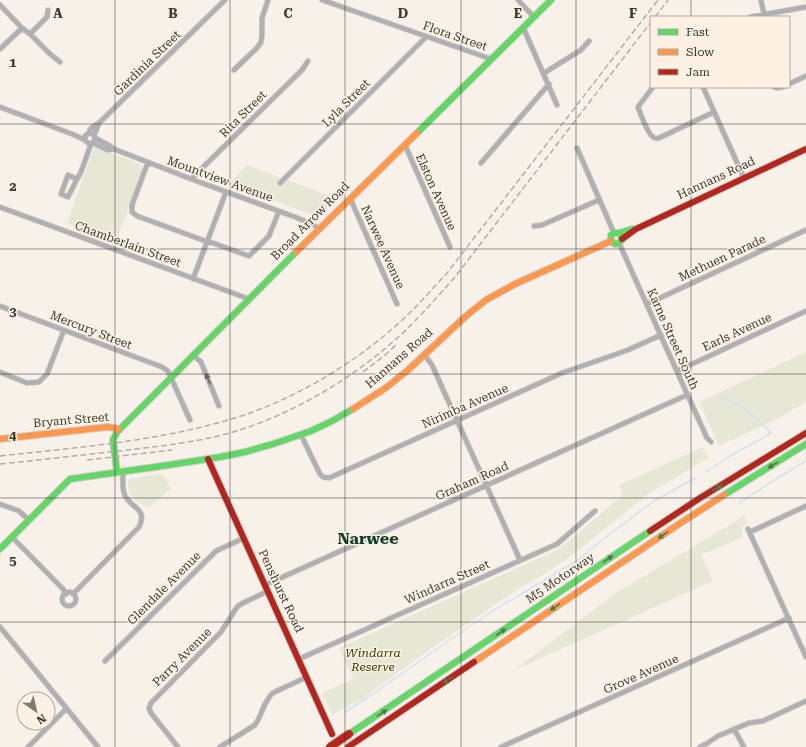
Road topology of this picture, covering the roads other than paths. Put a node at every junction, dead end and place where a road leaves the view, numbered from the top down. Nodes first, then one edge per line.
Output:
1 (225, 0) edge
2 (268, 0) edge
3 (322, 0) edge
4 (518, 0) edge
5 (551, 0) edge
6 (761, 0) edge
7 (0, 6) edge
8 (806, 7) edge
9 (48, 10) dead end
10 (764, 14) junction
11 (755, 16) edge
12 (534, 17) junction
13 (523, 27) junction
14 (22, 28) junction
15 (30, 34) junction
16 (426, 37) junction
17 (589, 41) dead end
18 (0, 48) edge
19 (491, 59) junction
20 (308, 61) dead end
21 (60, 62) dead end
22 (234, 70) dead end
23 (544, 74) junction
24 (806, 76) edge
25 (549, 84) junction
26 (790, 84) edge
27 (652, 88) edge
28 (703, 88) edge
29 (557, 105) dead end
30 (0, 107) edge
31 (714, 112) junction
32 (99, 123) junction
33 (87, 136) junction
34 (93, 140) junction
35 (405, 145) junction
36 (577, 148) dead end
37 (806, 149) edge
38 (148, 162) junction
39 (481, 163) dead end
40 (744, 178) junction
41 (77, 179) junction
42 (191, 179) junction
43 (280, 183) dead end
44 (226, 192) junction
45 (350, 198) junction
46 (599, 200) junction
47 (0, 207) edge
48 (279, 211) junction
49 (534, 226) dead end
50 (318, 229) junction
51 (806, 230) edge
52 (617, 238) junction
53 (208, 242) junction
54 (450, 247) dead end
55 (193, 279) junction
56 (249, 299) junction
57 (397, 304) dead end
58 (647, 304) junction
59 (0, 306) edge
60 (806, 310) edge
61 (64, 330) junction
62 (661, 335) junction
63 (424, 354) junction
64 (193, 355) junction
65 (677, 371) junction
66 (0, 372) edge
67 (171, 378) junction
68 (687, 395) junction
69 (219, 406) dead end
70 (190, 420) dead end
71 (457, 420) junction
72 (119, 430) junction
73 (806, 433) edge
74 (300, 435) junction
75 (0, 439) edge
76 (711, 442) dead end
77 (806, 444) edge
78 (208, 459) junction
79 (120, 472) junction
80 (487, 486) junction
81 (0, 504) edge
82 (806, 506) edge
83 (595, 511) dead end
84 (29, 520) junction
85 (12, 537) junction
86 (244, 538) junction
87 (0, 549) edge
88 (520, 560) junction
89 (266, 588) junction
90 (66, 594) junction
91 (73, 594) junction
92 (789, 618) junction
93 (0, 627) edge
94 (806, 657) edge
95 (299, 659) junction
96 (105, 661) dead end
97 (307, 677) junction
98 (806, 701) edge
99 (66, 709) junction
100 (734, 729) junction
101 (332, 734) dead end
102 (351, 745) edge
103 (28, 747) edge
104 (98, 747) edge
105 (178, 747) edge
106 (220, 747) edge
107 (330, 747) edge
108 (501, 747) edge
109 (700, 747) edge
110 (744, 747) edge

1 - 32 street, Gardinia Street
2 - 22 street
3 - 16 street, Flora Street
4 - 12 street
5 - 12 main road, Broad Arrow Road
6 - 10 street
7 - 14 street
8 - 10 street
9 - 15 street
10 - 11 street
12 - 13 main road, Broad Arrow Road
13 - 19 main road, Broad Arrow Road
13 - 23 street
14 - 15 street
14 - 18 street
15 - 21 street
16 - 19 street, Flora Street
16 - 43 street, Lyla Street
17 - 23 street
19 - 35 main road, Broad Arrow Road
20 - 42 street, Rita Street
23 - 25 street
24 - 26 street
25 - 29 street
25 - 39 street
27 - 31 street
28 - 31 street
30 - 33 street
31 - 40 street
32 - 33 street, Gardinia Street
32 - 34 street, Gardinia Street
33 - 34 street
33 - 34 street
34 - 38 street, Mountview Avenue
34 - 41 street, Gardinia Street
35 - 45 main road, Broad Arrow Road
35 - 54 street, Elston Avenue
36 - 46 street, Karne Street South
37 - 40 main road, Hannans Road
38 - 42 street, Mountview Avenue
38 - 53 street
40 - 52 main road, Hannans Road
41 - 41 street, Gardinia Street
42 - 44 street, Mountview Avenue
44 - 48 street, Mountview Avenue
44 - 53 street
45 - 50 main road, Broad Arrow Road
45 - 57 street, Narwee Avenue
46 - 49 street
46 - 52 street, Karne Street South
47 - 55 street, Chamberlain Street
48 - 50 street, Mountview Avenue
48 - 53 street
50 - 56 main road, Broad Arrow Road
51 - 58 street, Methuen Parade
52 - 58 street, Karne Street South
52 - 63 main road, Hannans Road
53 - 55 street
55 - 56 street, Chamberlain Street
56 - 64 main road, Broad Arrow Road
58 - 62 street, Karne Street South
59 - 61 street, Mercury Street
60 - 65 street, Earls Avenue
61 - 66 street
61 - 67 street, Mercury Street
62 - 65 street, Karne Street South
62 - 71 street, Nirimba Avenue
63 - 71 street
63 - 74 main road, Hannans Road
64 - 67 main road, Broad Arrow Road
69 -> 64 street
65 - 68 street, Karne Street South
67 - 70 street
67 - 72 main road, Broad Arrow Road
68 - 76 street, Karne Street South
68 - 80 street, Graham Road
71 - 74 street, Nirimba Avenue
71 - 80 street
72 - 75 main road, Bryant Street
72 - 79 main road, Broad Arrow Road
107 -> 73 main road, M5 Motorway, bridge
74 - 78 main road, Hannans Road
77 -> 102 main road, M5 Motorway
78 - 79 main road, Hannans Road
78 - 86 main road, Penshurst Road
79 - 84 main road, Hannans Road
79 - 91 street
80 - 88 street
80 - 89 street, Graham Road
81 - 84 street
82 - 92 street
83 - 88 street, Windarra Street
84 - 85 main road
85 - 87 main road
85 - 90 street
86 - 89 main road, Penshurst Road
86 - 96 street, Glendale Avenue
88 - 95 street, Windarra Street
89 - 95 main road, Penshurst Road
89 - 105 street, Parry Avenue
90 - 91 street
90 - 91 street
92 - 94 street
92 - 108 street, Grove Avenue
93 - 99 street
95 - 97 main road, Penshurst Road
97 - 101 main road, Penshurst Road
97 - 106 street
98 - 100 street
99 - 103 street
99 - 104 street
100 - 109 street
100 - 110 street

